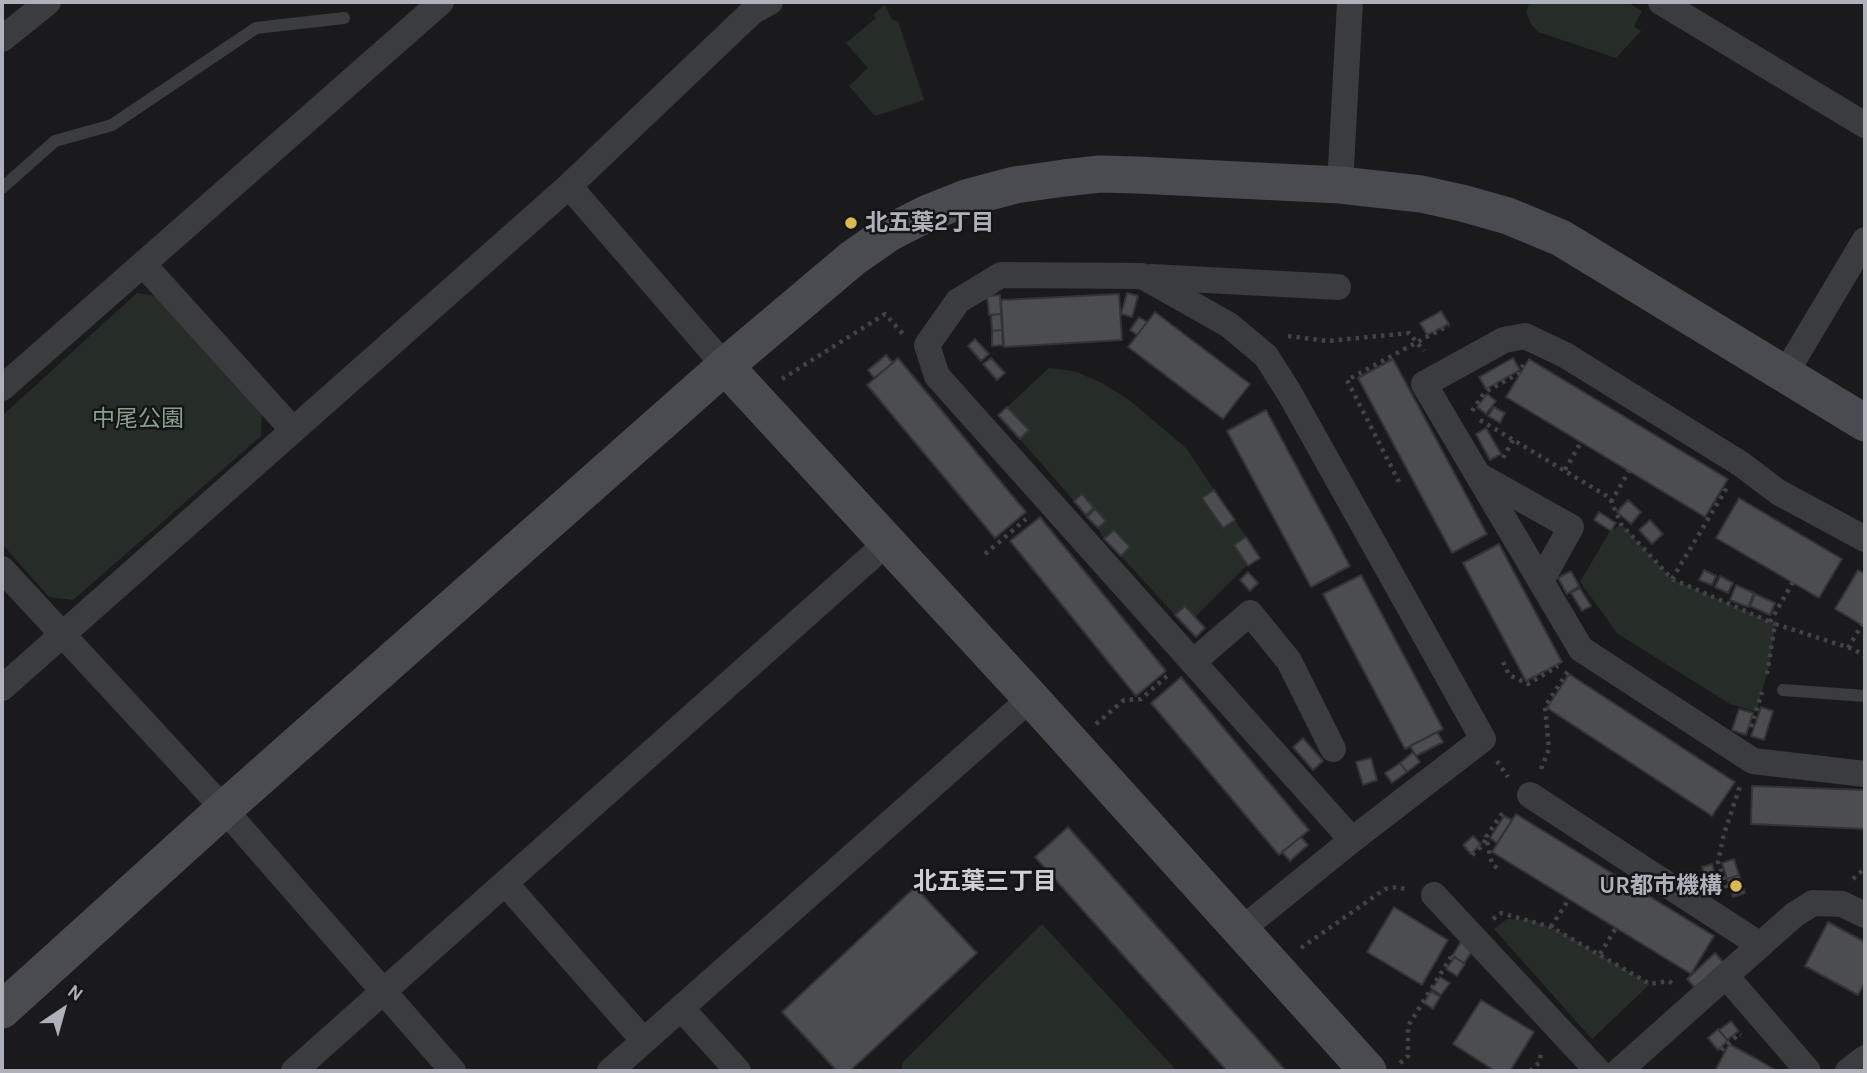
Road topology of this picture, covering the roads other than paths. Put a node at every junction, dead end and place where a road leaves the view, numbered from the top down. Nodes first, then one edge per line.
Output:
1 (48, 2) edge
2 (441, 2) edge
3 (1350, 2) edge
4 (1661, 2) edge
5 (755, 5) edge
6 (344, 19) dead end
7 (7, 24) edge
8 (1865, 125) edge
9 (1340, 185) junction
10 (569, 186) junction
11 (2, 188) edge
12 (1865, 240) edge
13 (143, 264) junction
14 (1142, 276) junction
15 (1338, 287) dead end
16 (725, 366) junction
17 (1785, 374) junction
18 (2, 388) edge
19 (1865, 423) edge
20 (293, 430) junction
21 (1479, 475) junction
22 (1865, 539) edge
23 (888, 542) junction
24 (2, 569) edge
25 (1541, 581) junction
26 (62, 634) junction
27 (1191, 659) junction
28 (2, 688) edge
29 (1783, 690) dead end
30 (1865, 696) edge
31 (1031, 698) junction
32 (1333, 749) dead end
33 (1865, 774) edge
34 (1530, 795) road end
35 (224, 809) junction
36 (1352, 839) junction
37 (505, 883) junction
38 (1434, 895) road end
39 (1865, 915) edge
40 (1241, 930) junction
41 (1760, 945) junction
42 (1726, 976) junction
43 (382, 993) junction
44 (681, 1008) junction
45 (2, 1010) edge
46 (644, 1041) junction
47 (1865, 1058) edge
48 (294, 1071) edge
49 (453, 1071) edge
50 (610, 1071) edge
51 (738, 1071) edge
52 (1368, 1071) edge
53 (1598, 1071) edge
54 (1619, 1071) edge
55 (1808, 1071) edge
56 (1848, 1071) edge

1 - 7 street
2 - 13 street
3 - 9 street
4 - 8 street
5 - 10 street
6 - 11 lane
9 - 16 street
9 - 17 street
10 - 16 street
10 - 20 street
12 - 17 street
13 - 18 street
13 - 20 street
14 - 15 street
14 - 27 street
14 - 36 street
16 - 23 street
16 - 35 street
17 - 19 street
20 - 26 street
21 - 22 street
21 - 25 street
21 - 25 street
23 - 31 street
23 - 37 street
24 - 26 street
25 - 33 street
26 - 28 street
26 - 35 street
27 - 32 street
27 - 36 street
29 - 30 lane
31 - 40 street
31 - 44 street
34 - 41 street
35 - 43 street
35 - 45 street
36 - 40 street
37 - 43 street
37 - 46 street
38 - 53 street
39 - 41 street
40 - 52 street
41 - 42 street
42 - 54 street
42 - 55 street
43 - 48 street
43 - 49 street
44 - 46 street
44 - 51 street
46 - 50 street
47 - 56 street

